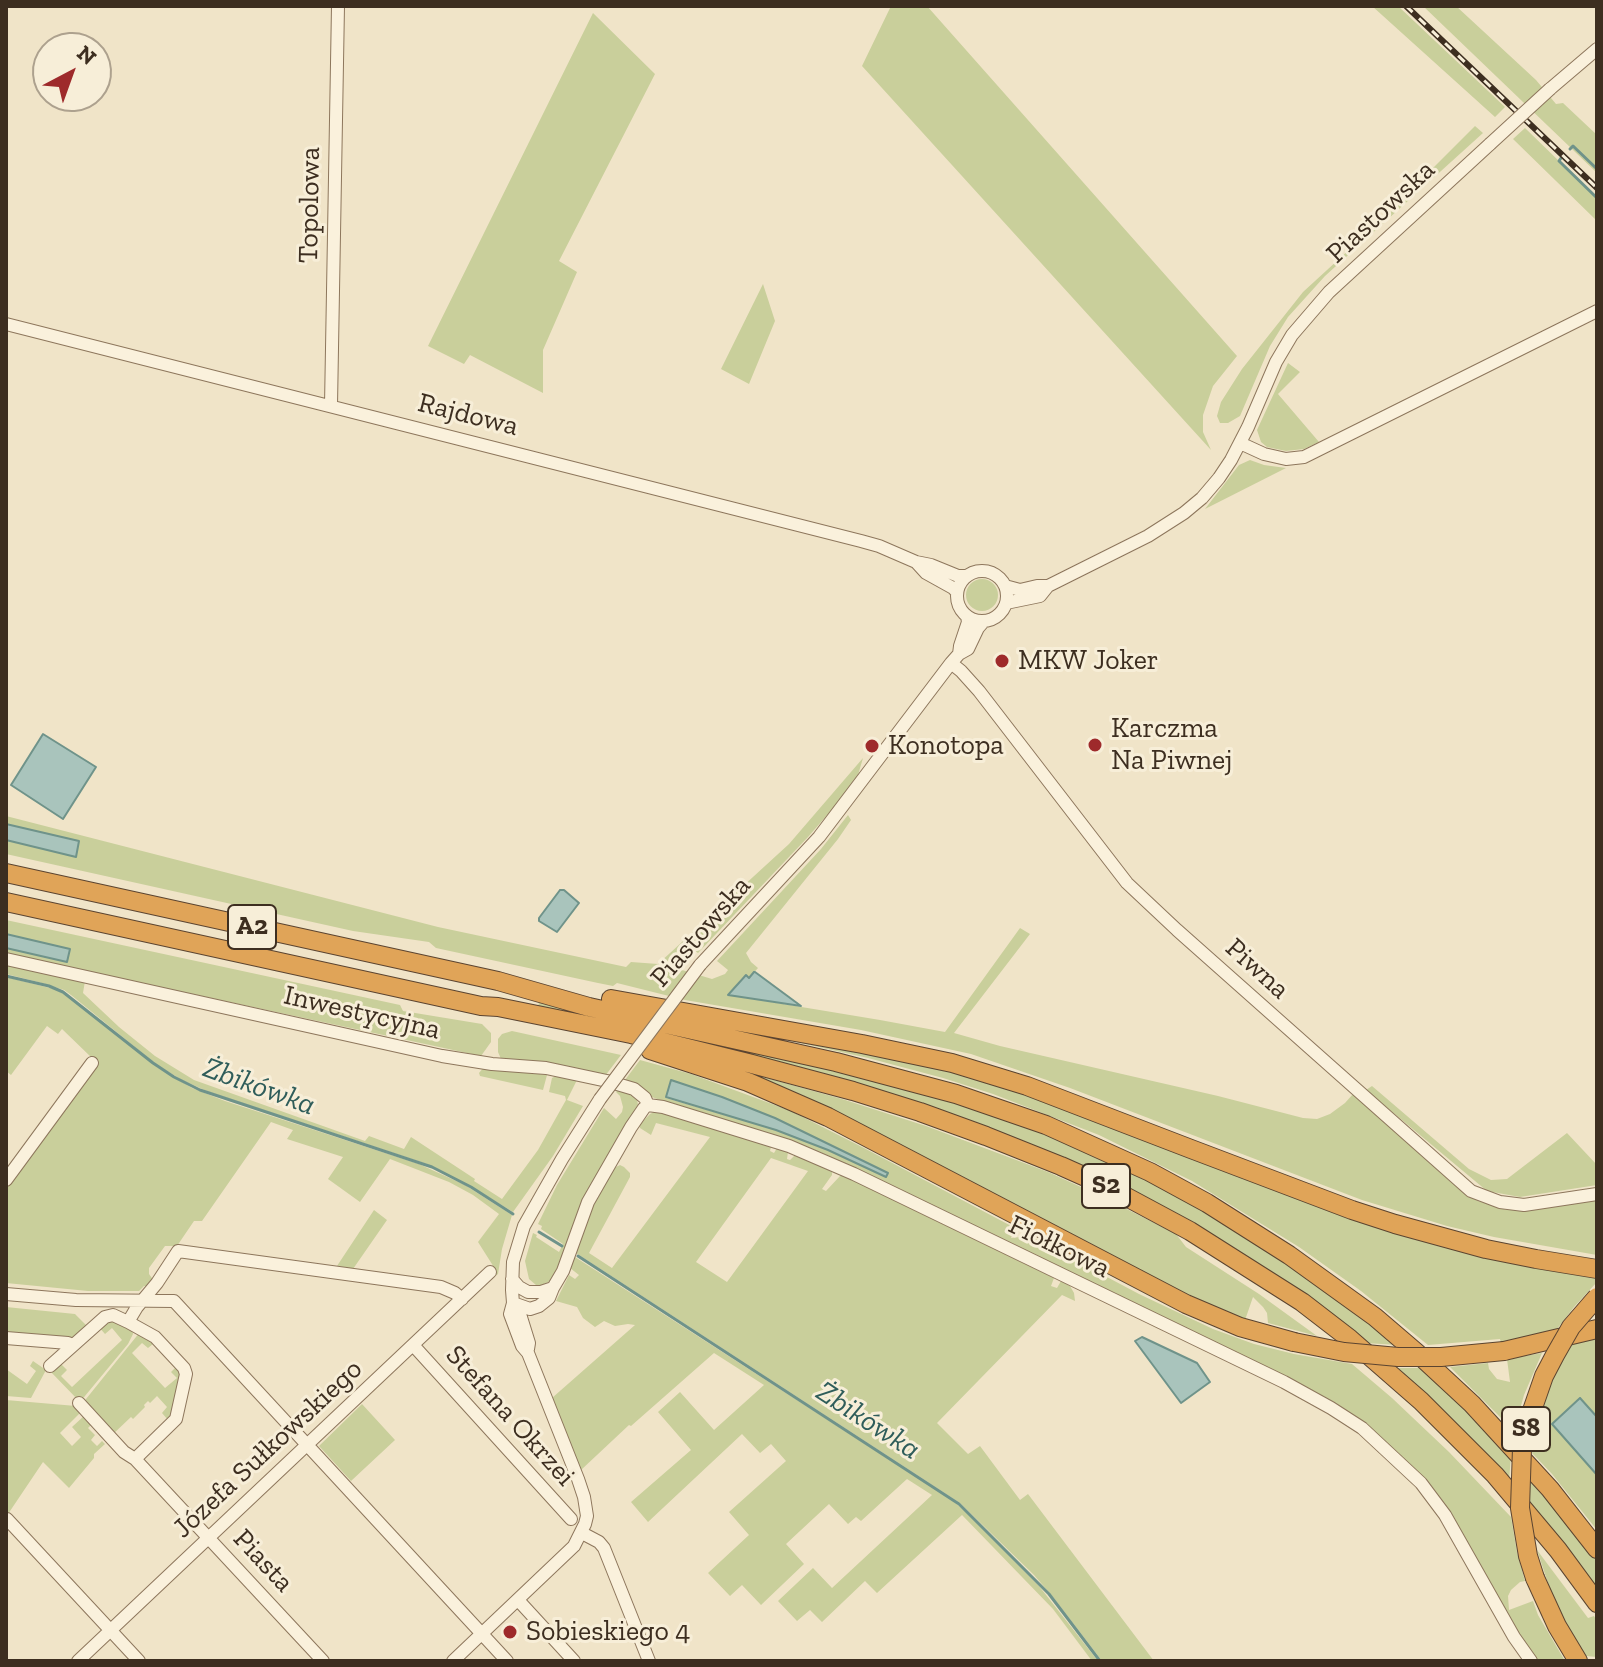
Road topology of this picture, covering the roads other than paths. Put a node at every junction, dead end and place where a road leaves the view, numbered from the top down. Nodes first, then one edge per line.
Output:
1 (338, 6) edge
2 (1597, 49) edge
3 (1597, 311) edge
4 (6, 324) edge
5 (331, 405) junction
6 (1240, 443) junction
7 (916, 562) junction
8 (966, 576) junction
9 (1005, 586) junction
10 (1048, 586) junction
11 (957, 592) junction
12 (1006, 603) junction
13 (967, 616) junction
14 (984, 621) junction
15 (955, 658) junction
16 (6, 873) edge
17 (6, 902) edge
18 (6, 959) edge
19 (498, 981) junction
20 (481, 1006) junction
21 (92, 1063) dead end
22 (648, 1105) junction
23 (6, 1180) edge
24 (1597, 1194) edge
25 (1597, 1269) edge
26 (490, 1272) dead end
27 (512, 1279) junction
28 (157, 1283) junction
29 (553, 1288) junction
30 (6, 1294) edge
31 (1597, 1297) edge
32 (462, 1299) junction
33 (143, 1301) junction
34 (174, 1301) junction
35 (513, 1303) junction
36 (128, 1322) junction
37 (1597, 1329) edge
38 (6, 1338) edge
39 (73, 1345) junction
40 (413, 1345) junction
41 (50, 1366) dead end
42 (79, 1403) dead end
43 (308, 1445) junction
44 (135, 1459) junction
45 (7, 1519) edge
46 (571, 1519) dead end
47 (582, 1533) junction
48 (209, 1538) junction
49 (1597, 1549) edge
50 (518, 1600) junction
51 (1597, 1603) edge
52 (111, 1630) junction
53 (483, 1634) junction
54 (78, 1661) edge
55 (139, 1661) edge
56 (323, 1661) edge
57 (453, 1661) edge
58 (507, 1661) edge
59 (574, 1661) edge
60 (649, 1661) edge
61 (1531, 1661) edge
62 (1578, 1661) edge

1 - 5 street, Topolowa
2 - 6 street, Piastowska, bridge
3 - 6 street
4 - 5 street, Rajdowa
5 - 7 street, Rajdowa
6 - 10 street, Piastowska
7 - 8 street, Rajdowa
7 - 11 street, Rajdowa
8 - 9 street
8 - 11 street
9 - 10 street, Piastowska
9 - 12 street
10 - 12 street, Piastowska
11 - 13 street
12 - 14 street
13 - 14 street
13 - 15 street, Piastowska
14 - 15 street, Piastowska
15 - 24 street, Piwna
15 - 27 street, Piastowska, bridge
16 - 19 highway, A2
17 - 20 highway, S2
18 - 22 street, Inwestycyjna
19 - 25 highway
19 - 49 highway, S2
20 - 37 highway, bridge
20 - 51 highway, S2
21 - 23 street
22 - 29 street
22 - 61 street, Fiołkowa
26 - 32 street, Józefa Sułkowskiego
27 - 29 street
27 - 35 street, Piastowska
28 - 32 street
28 - 33 street
28 - 34 street
29 - 35 street
30 - 33 street
31 - 62 highway, S8, bridge
32 - 40 street, Józefa Sułkowskiego
33 - 34 street
33 - 36 street
34 - 43 street
35 - 47 street, Piastowska
36 - 39 street
36 - 44 street
38 - 39 street
39 - 41 street
40 - 43 street, Józefa Sułkowskiego
40 - 46 street, Stefana Okrzei
42 - 44 street, Piasta
43 - 48 street, Józefa Sułkowskiego
43 - 53 street
44 - 48 street, Piasta
45 - 52 street
47 - 50 street
47 - 60 street
48 - 52 street, Józefa Sułkowskiego
48 - 56 street, Piasta
50 - 53 street
50 - 59 street
52 - 54 street, Józefa Sułkowskiego
52 - 55 street
53 - 57 street
53 - 58 street

